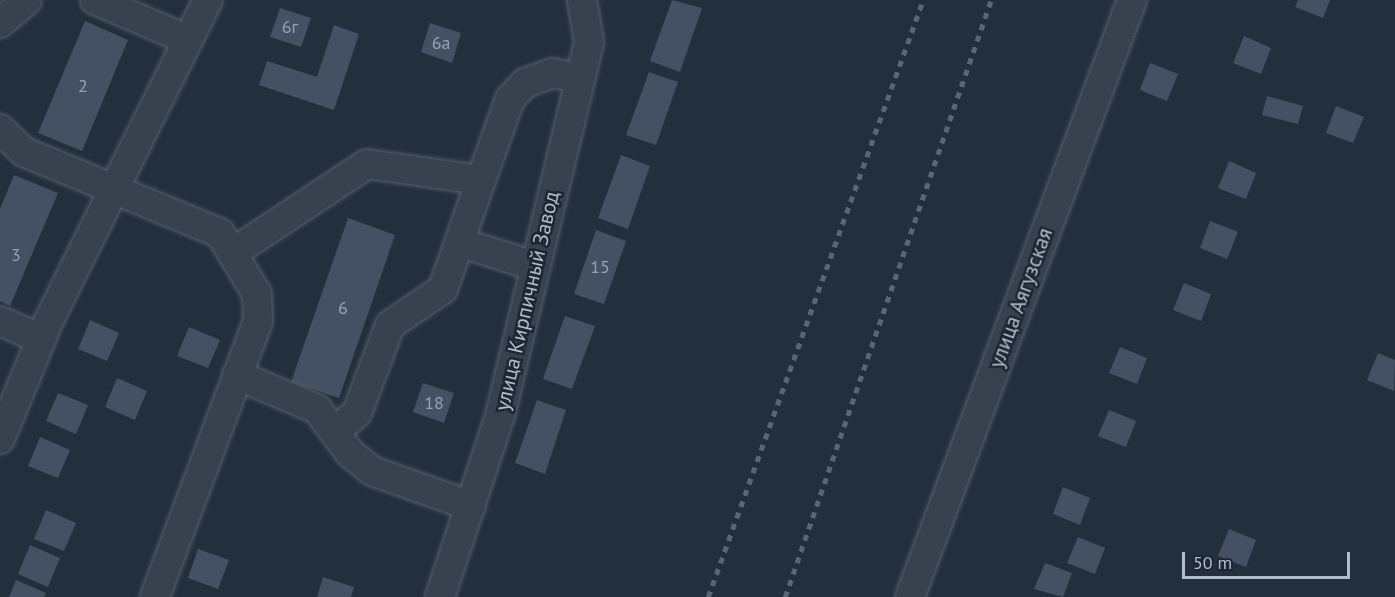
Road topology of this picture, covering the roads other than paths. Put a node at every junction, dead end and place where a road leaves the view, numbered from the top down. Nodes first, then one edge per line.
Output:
1 (27, 0) edge
2 (95, 0) edge
3 (208, 0) edge
4 (1132, 0) edge
5 (589, 3) edge
6 (0, 23) edge
7 (188, 40) junction
8 (581, 78) junction
9 (0, 129) edge
10 (482, 180) junction
11 (115, 188) junction
12 (462, 243) junction
13 (234, 252) junction
14 (535, 266) junction
15 (0, 321) edge
16 (42, 339) junction
17 (237, 375) junction
18 (335, 431) junction
19 (0, 439) edge
20 (471, 506) junction
21 (155, 597) edge
22 (440, 597) edge
23 (910, 597) edge

1 - 6 street
2 - 7 street
3 - 7 street
4 - 23 street, улица Аягузская
5 - 8 street, улица Кирпичный Завод
7 - 11 street
8 - 10 street
8 - 14 street, улица Кирпичный Завод
9 - 11 street
10 - 12 street
10 - 13 street
11 - 13 street
11 - 16 street
12 - 14 street
12 - 18 street
13 - 17 street
14 - 20 street, улица Кирпичный Завод
15 - 16 street
16 - 19 street
17 - 18 street
17 - 21 street
18 - 20 street
20 - 22 street, улица Кирпичный Завод

